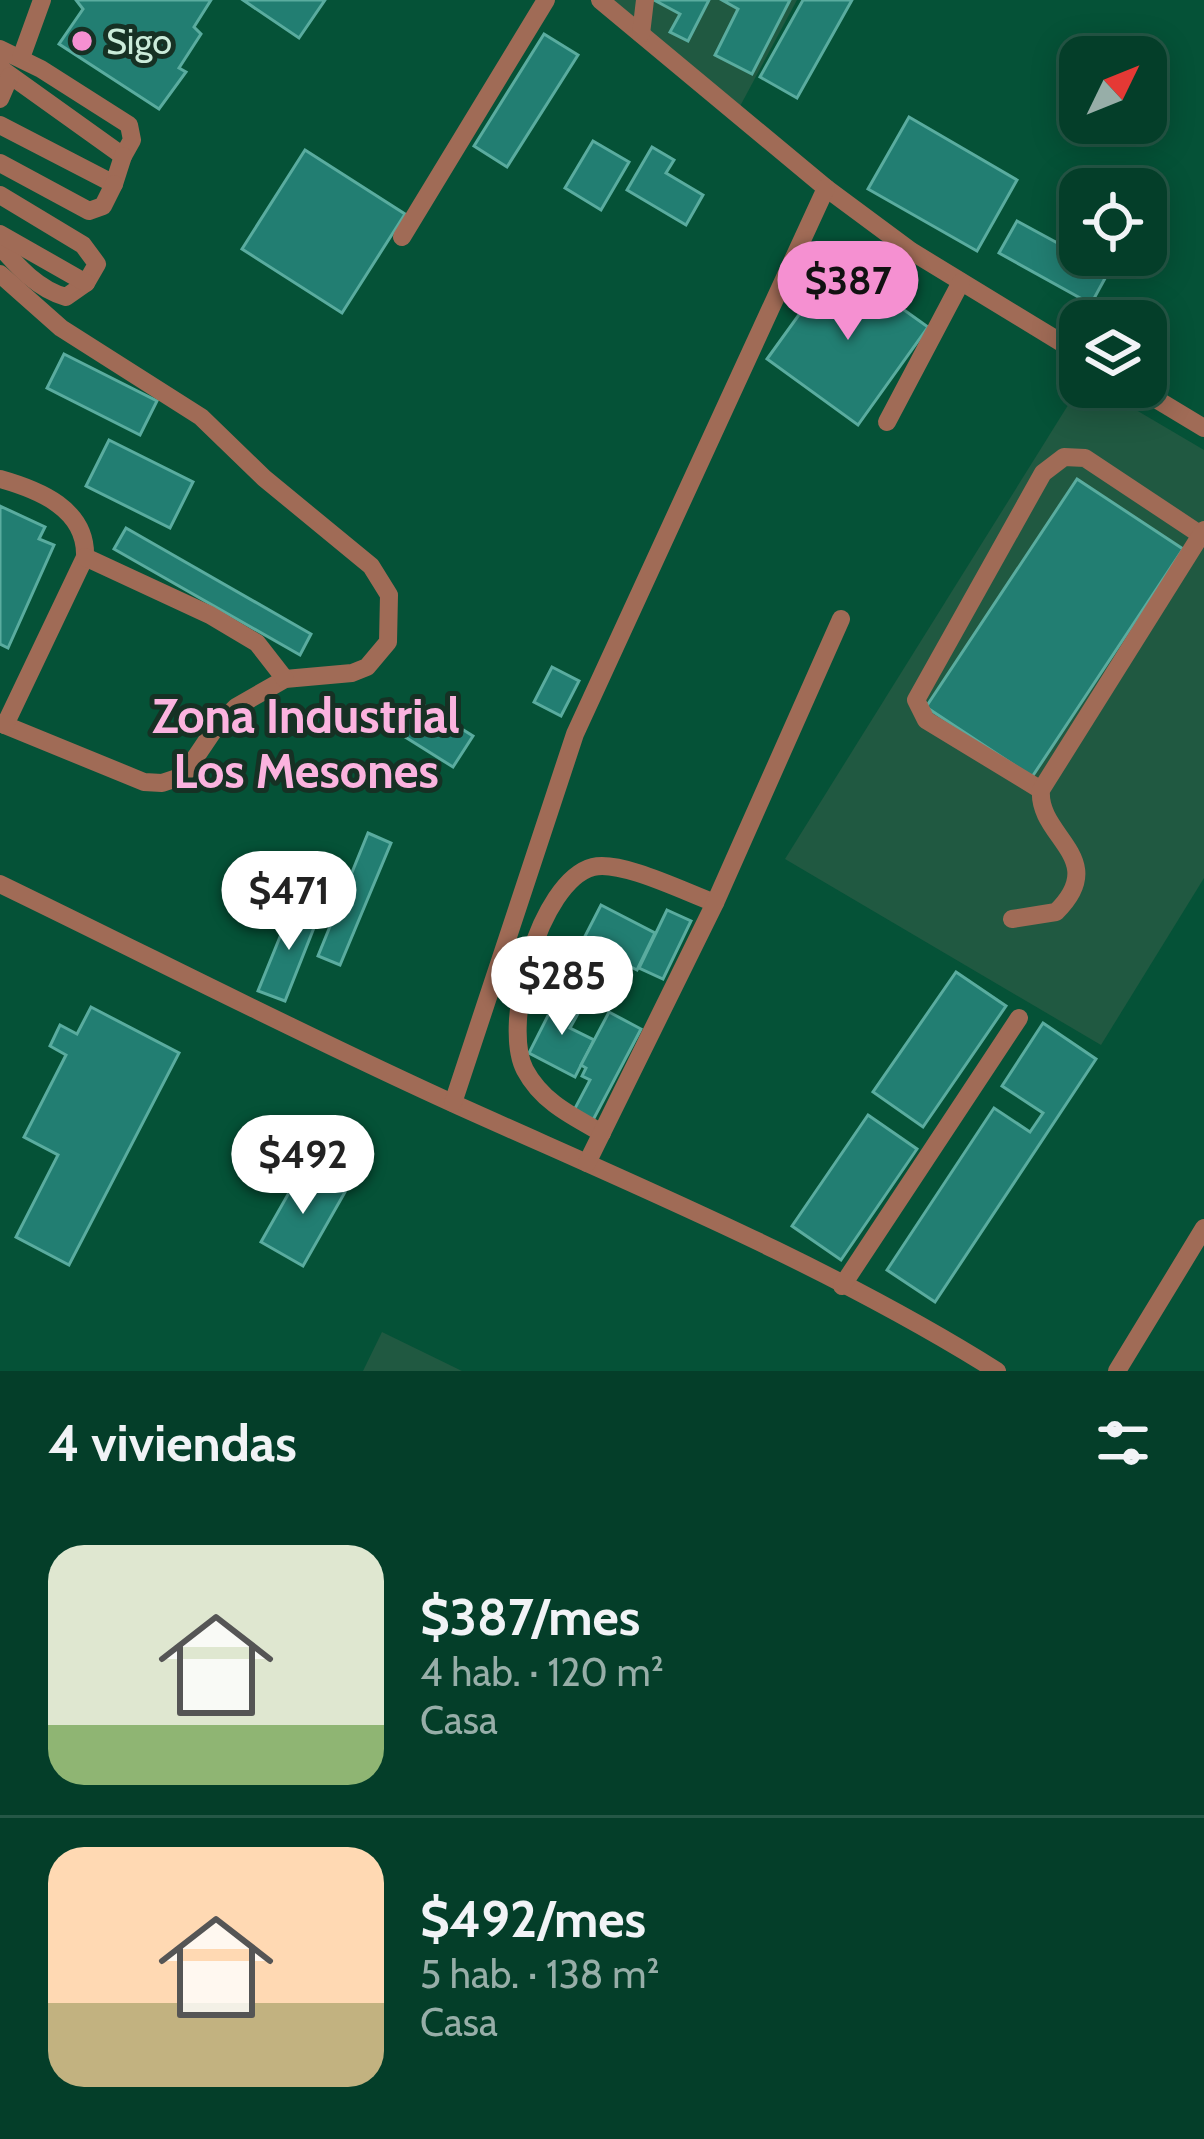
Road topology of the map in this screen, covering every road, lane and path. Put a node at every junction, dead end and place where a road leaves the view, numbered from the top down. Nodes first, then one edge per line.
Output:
1 (42, 0) edge
2 (546, 0) edge
3 (600, 0) edge
4 (645, 0) edge
5 (641, 34) junction
6 (0, 49) edge
7 (21, 58) junction
8 (5, 72) edge
9 (0, 99) edge
10 (0, 125) edge
11 (123, 157) junction
12 (0, 164) edge
13 (114, 184) junction
14 (826, 188) junction
15 (0, 195) edge
16 (0, 234) edge
17 (402, 237) dead end
18 (0, 246) edge
19 (0, 274) edge
20 (961, 282) junction
21 (86, 283) junction
22 (1059, 340) edge
23 (1167, 403) edge
24 (1201, 420) edge
25 (887, 422) dead end
26 (0, 479) edge
27 (1202, 533) edge
28 (85, 557) junction
29 (841, 619) dead end
30 (285, 679) junction
31 (3, 724) edge
32 (1041, 790) junction
33 (0, 884) edge
34 (715, 903) junction
35 (1012, 919) dead end
36 (1019, 1018) dead end
37 (453, 1103) junction
38 (602, 1133) junction
39 (587, 1163) junction
40 (1201, 1241) edge
41 (842, 1286) junction
42 (998, 1371) edge
43 (1118, 1371) edge

1 - 7 street
2 - 17 street
3 - 5 street
4 - 5 street
5 - 14 street
6 - 7 street
7 - 11 street
8 - 9 street
8 - 11 street
10 - 13 street
11 - 13 street
12 - 13 street
14 - 20 street
14 - 37 street
15 - 21 street
16 - 21 street
18 - 21 street
19 - 30 street
20 - 22 street
20 - 25 street
23 - 24 street
26 - 28 street
27 - 32 street
27 - 32 street
28 - 30 street
28 - 31 street
29 - 34 street
30 - 31 street
32 - 35 street
33 - 37 street
34 - 38 street
34 - 38 street
36 - 41 street
37 - 39 street
38 - 39 street
39 - 41 street
40 - 43 street
41 - 42 street

